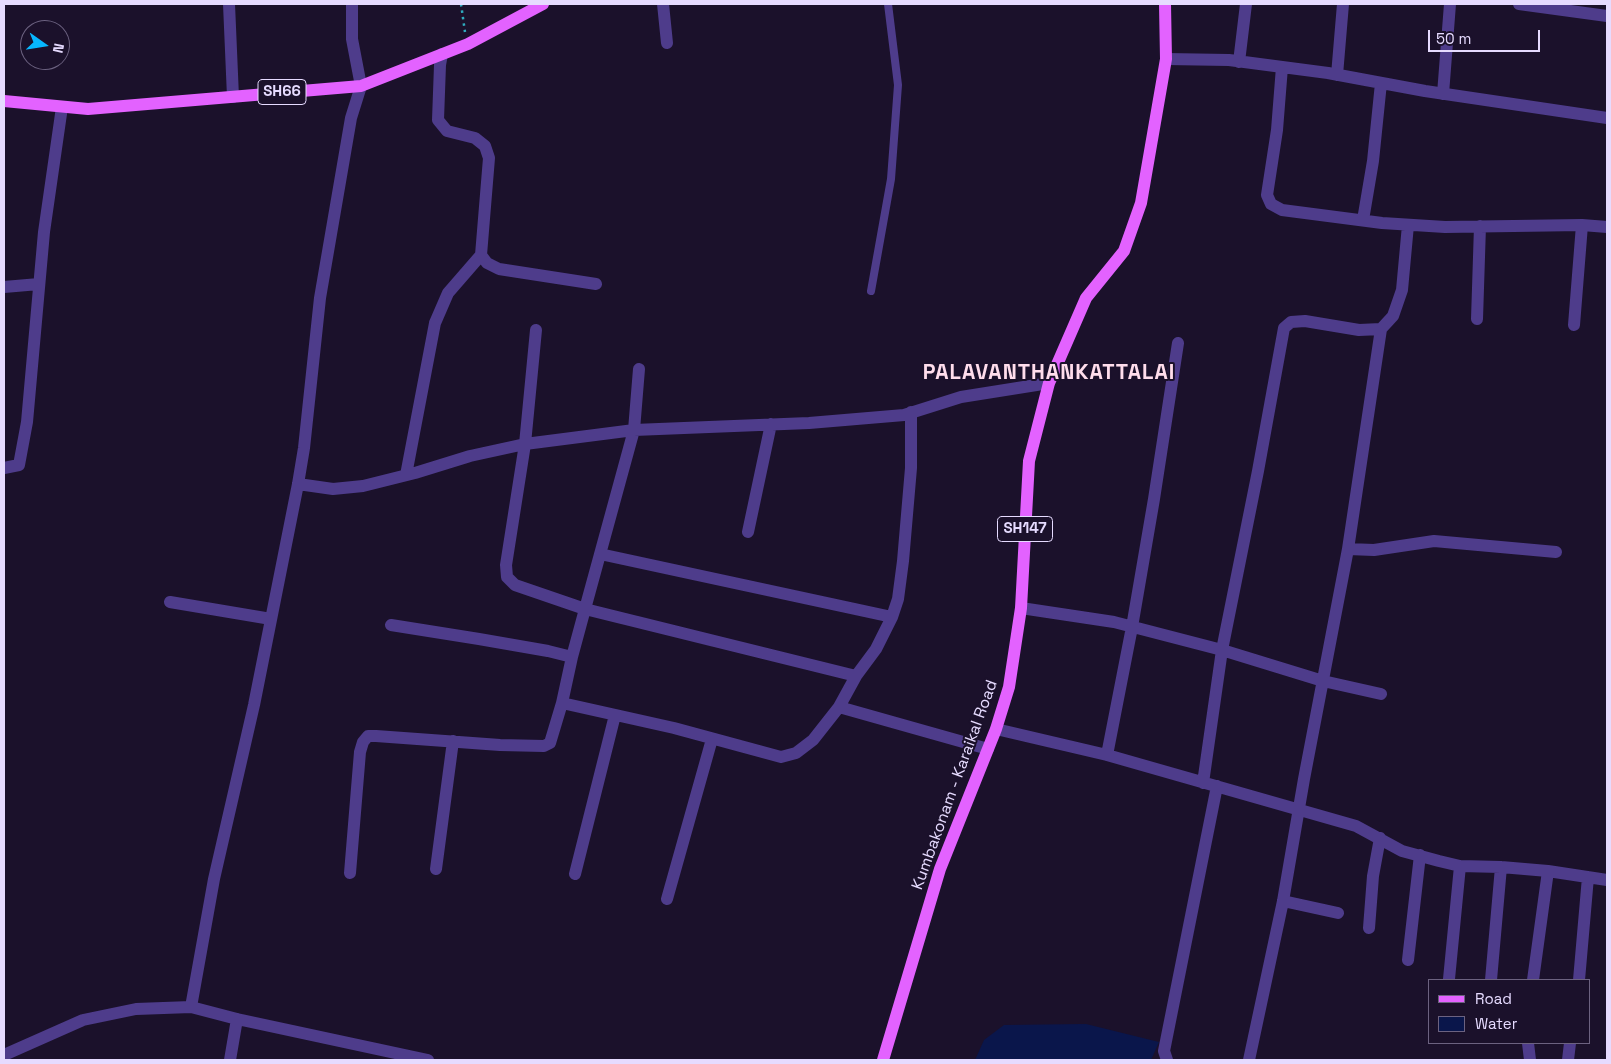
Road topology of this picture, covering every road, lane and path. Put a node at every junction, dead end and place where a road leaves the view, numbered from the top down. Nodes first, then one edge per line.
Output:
1 (230, 4) edge
2 (352, 4) edge
3 (461, 4) edge
4 (543, 4) edge
5 (663, 4) edge
6 (888, 4) edge
7 (1166, 4) edge
8 (1246, 4) edge
9 (1343, 4) edge
10 (1450, 4) edge
11 (1519, 4) edge
12 (1607, 16) edge
13 (468, 44) junction
14 (666, 44) dead end
15 (442, 54) junction
16 (1166, 59) junction
17 (1239, 62) junction
18 (1282, 67) junction
19 (1338, 75) junction
20 (1381, 83) junction
21 (361, 86) junction
22 (1443, 94) junction
23 (233, 97) junction
24 (4, 102) edge
25 (62, 108) junction
26 (1607, 118) edge
27 (1363, 220) junction
28 (1408, 225) junction
29 (1582, 225) junction
30 (1480, 226) junction
31 (1607, 227) edge
32 (480, 255) junction
33 (39, 284) junction
34 (596, 284) dead end
35 (4, 286) edge
36 (871, 291) dead end
37 (1477, 319) dead end
38 (1574, 325) dead end
39 (1382, 329) junction
40 (536, 330) dead end
41 (1178, 343) dead end
42 (639, 369) dead end
43 (1049, 383) junction
44 (911, 412) junction
45 (771, 424) junction
46 (634, 430) junction
47 (525, 444) junction
48 (4, 468) edge
49 (406, 475) junction
50 (298, 484) junction
51 (748, 532) dead end
52 (1348, 549) junction
53 (1556, 552) dead end
54 (600, 554) junction
55 (170, 602) dead end
56 (1021, 608) junction
57 (585, 609) junction
58 (892, 617) junction
59 (271, 619) junction
60 (391, 625) dead end
61 (1132, 627) junction
62 (1222, 650) junction
63 (572, 657) junction
64 (856, 676) junction
65 (1323, 681) junction
66 (1381, 694) dead end
67 (562, 703) junction
68 (839, 707) junction
69 (615, 715) junction
70 (996, 729) junction
71 (712, 739) junction
72 (453, 741) junction
73 (988, 749) junction
74 (1107, 755) junction
75 (1203, 783) junction
76 (1217, 786) junction
77 (1300, 810) junction
78 (1380, 838) junction
79 (1420, 855) junction
80 (1460, 866) junction
81 (1501, 867) junction
82 (436, 869) dead end
83 (1548, 871) junction
84 (350, 873) dead end
85 (575, 874) dead end
86 (1588, 877) junction
87 (1607, 880) edge
88 (667, 899) dead end
89 (1283, 901) junction
90 (1338, 913) dead end
91 (1369, 928) dead end
92 (1408, 960) dead end
93 (1449, 979) edge
94 (1491, 979) edge
95 (1533, 979) edge
96 (1579, 979) edge
97 (191, 1007) junction
98 (237, 1020) junction
99 (1528, 1044) edge
100 (1570, 1044) edge
101 (4, 1055) edge
102 (230, 1060) edge
103 (428, 1060) edge
104 (883, 1060) edge
105 (1167, 1060) edge
106 (1249, 1060) edge
107 (1530, 1060) edge
108 (1568, 1060) edge

1 - 23 street
2 - 21 street
3 - 13 path
4 - 13 main road, SH66
5 - 14 street
6 - 36 lane
7 - 16 main road, Kumbakonam - Karaikal Road / SH147
8 - 17 street
9 - 19 street
10 - 22 street
11 - 12 street
13 - 15 main road, SH66
15 - 21 main road, SH66
15 - 32 street
16 - 17 street
16 - 43 main road, Kumbakonam - Karaikal Road / SH147
17 - 18 street
18 - 19 street
18 - 27 street
19 - 20 street
20 - 22 street
20 - 27 street
21 - 23 main road, SH66
21 - 50 street
22 - 26 street
23 - 25 main road, SH66
24 - 25 main road, SH66
25 - 33 street
27 - 28 street
28 - 30 street
28 - 39 street
29 - 30 street
29 - 31 street
29 - 38 street
30 - 37 street
32 - 34 street
32 - 49 street
33 - 35 street
33 - 48 street
39 - 52 street
39 - 62 street
40 - 47 street
41 - 61 street
42 - 46 street
43 - 44 street
43 - 56 main road, Kumbakonam - Karaikal Road / SH147
44 - 45 street
44 - 58 street
45 - 46 street
45 - 51 street
46 - 47 street
46 - 54 street
47 - 49 street
47 - 57 street
49 - 50 street
50 - 59 street
52 - 53 street
52 - 65 street
54 - 57 street
54 - 58 street
55 - 59 street
56 - 61 street
56 - 70 main road, Kumbakonam - Karaikal Road / SH147
57 - 63 street
57 - 64 street
58 - 64 street
59 - 97 street
60 - 63 street
61 - 62 street
61 - 74 street
62 - 65 street
62 - 75 street
63 - 67 street
64 - 68 street
65 - 66 street
65 - 77 street
67 - 69 street
67 - 72 street
68 - 71 street
68 - 73 street
69 - 71 street
69 - 85 street
70 - 73 main road, Kumbakonam - Karaikal Road / SH147
70 - 74 street
71 - 88 street
72 - 82 street
72 - 84 street
73 - 104 main road, Kumbakonam - Karaikal Road / SH147
74 - 75 street
75 - 76 street
76 - 77 street
76 - 105 street
77 - 78 street
77 - 89 street
78 - 79 street
78 - 91 street
79 - 80 street
79 - 92 street
80 - 81 street
80 - 93 street
81 - 83 street
81 - 94 street
83 - 86 street
83 - 95 street
86 - 87 street
86 - 96 street
89 - 90 street
89 - 106 street
97 - 98 street
97 - 101 street
98 - 102 street
98 - 103 street
99 - 107 street
100 - 108 street

